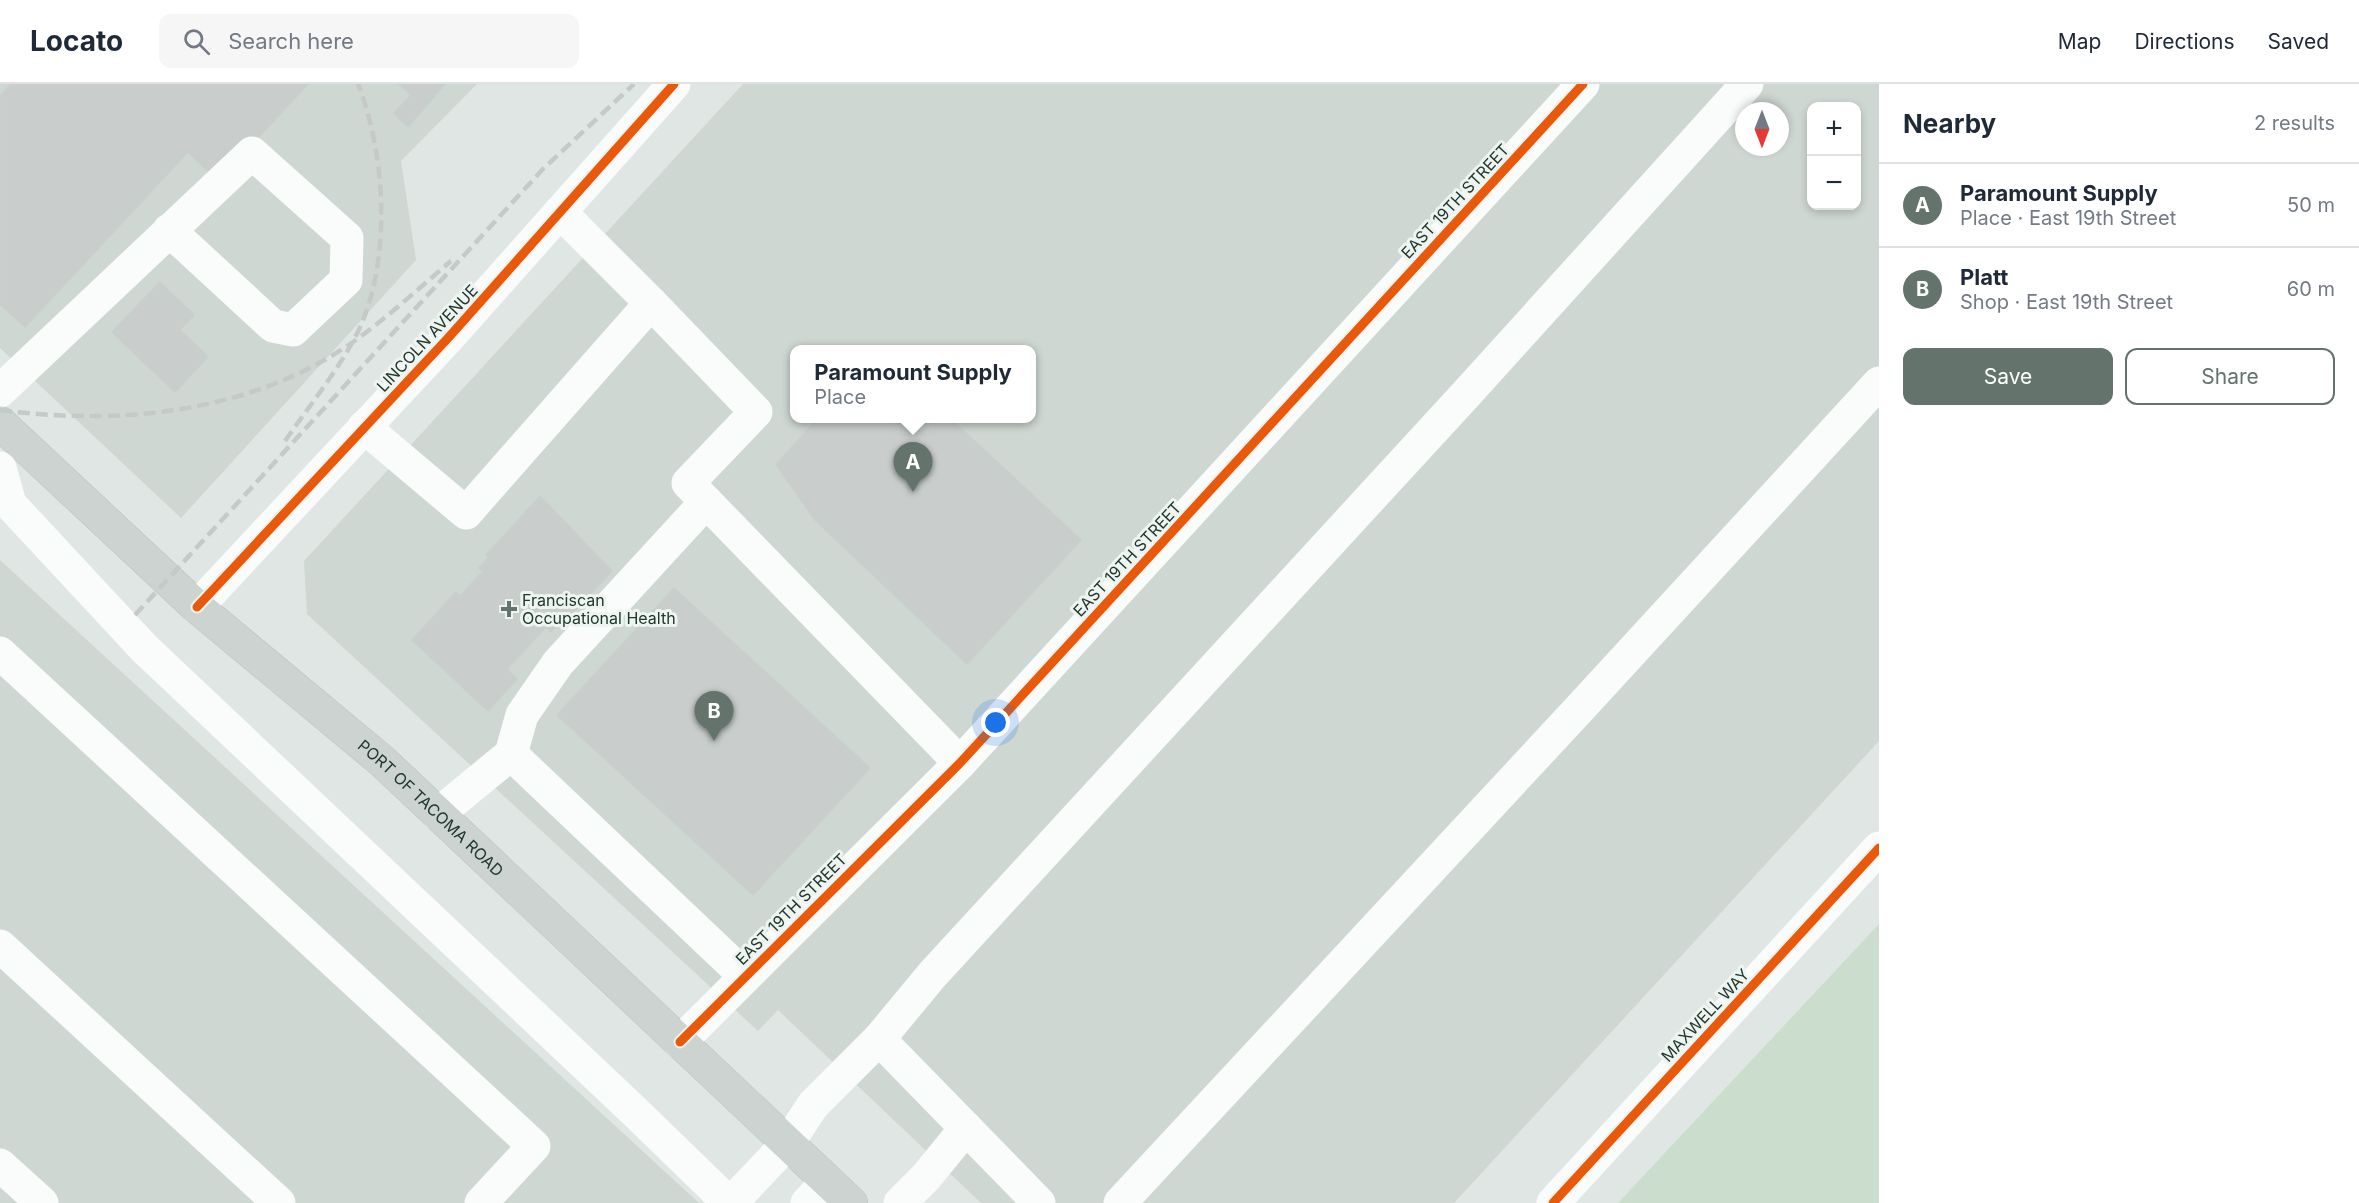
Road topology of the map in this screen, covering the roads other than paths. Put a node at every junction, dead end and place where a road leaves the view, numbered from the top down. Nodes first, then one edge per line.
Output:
1 (674, 84) edge
2 (1583, 84) edge
3 (1747, 84) edge
4 (560, 212) junction
5 (169, 230) junction
6 (651, 303) junction
7 (1879, 383) edge
8 (0, 391) edge
9 (0, 423) edge
10 (364, 427) junction
11 (0, 468) edge
12 (706, 502) junction
13 (197, 607) junction
14 (0, 653) edge
15 (511, 754) junction
16 (960, 763) junction
17 (438, 814) junction
18 (1879, 848) edge
19 (0, 946) edge
20 (746, 976) junction
21 (879, 1039) junction
22 (680, 1042) junction
23 (966, 1128) junction
24 (788, 1143) junction
25 (0, 1165) edge
26 (828, 1196) edge
27 (42, 1203) edge
28 (279, 1203) edge
29 (481, 1203) edge
30 (730, 1203) edge
31 (900, 1203) edge
32 (1039, 1203) edge
33 (1120, 1203) edge
34 (1553, 1203) edge

1 - 4 street, LINCOLN AVENUE
2 - 16 street, EAST 19TH STREET
3 - 21 street
4 - 6 street
4 - 10 street, LINCOLN AVENUE
5 - 5 street
5 - 8 street
6 - 10 street
6 - 12 street
7 - 33 street
9 - 13 main road, PORT OF TACOMA ROAD
10 - 13 street, LINCOLN AVENUE
11 - 30 street
12 - 15 street
12 - 16 street
13 - 17 main road, PORT OF TACOMA ROAD
14 - 29 street
15 - 17 street
15 - 20 street
16 - 20 street, EAST 19TH STREET
17 - 22 main road, PORT OF TACOMA ROAD
18 - 34 street, MAXWELL WAY
19 - 28 street
20 - 22 street, EAST 19TH STREET
21 - 23 street
21 - 24 street
22 - 24 main road, PORT OF TACOMA ROAD
23 - 31 street
23 - 32 street
24 - 26 main road, PORT OF TACOMA ROAD
24 - 30 street
25 - 27 street

